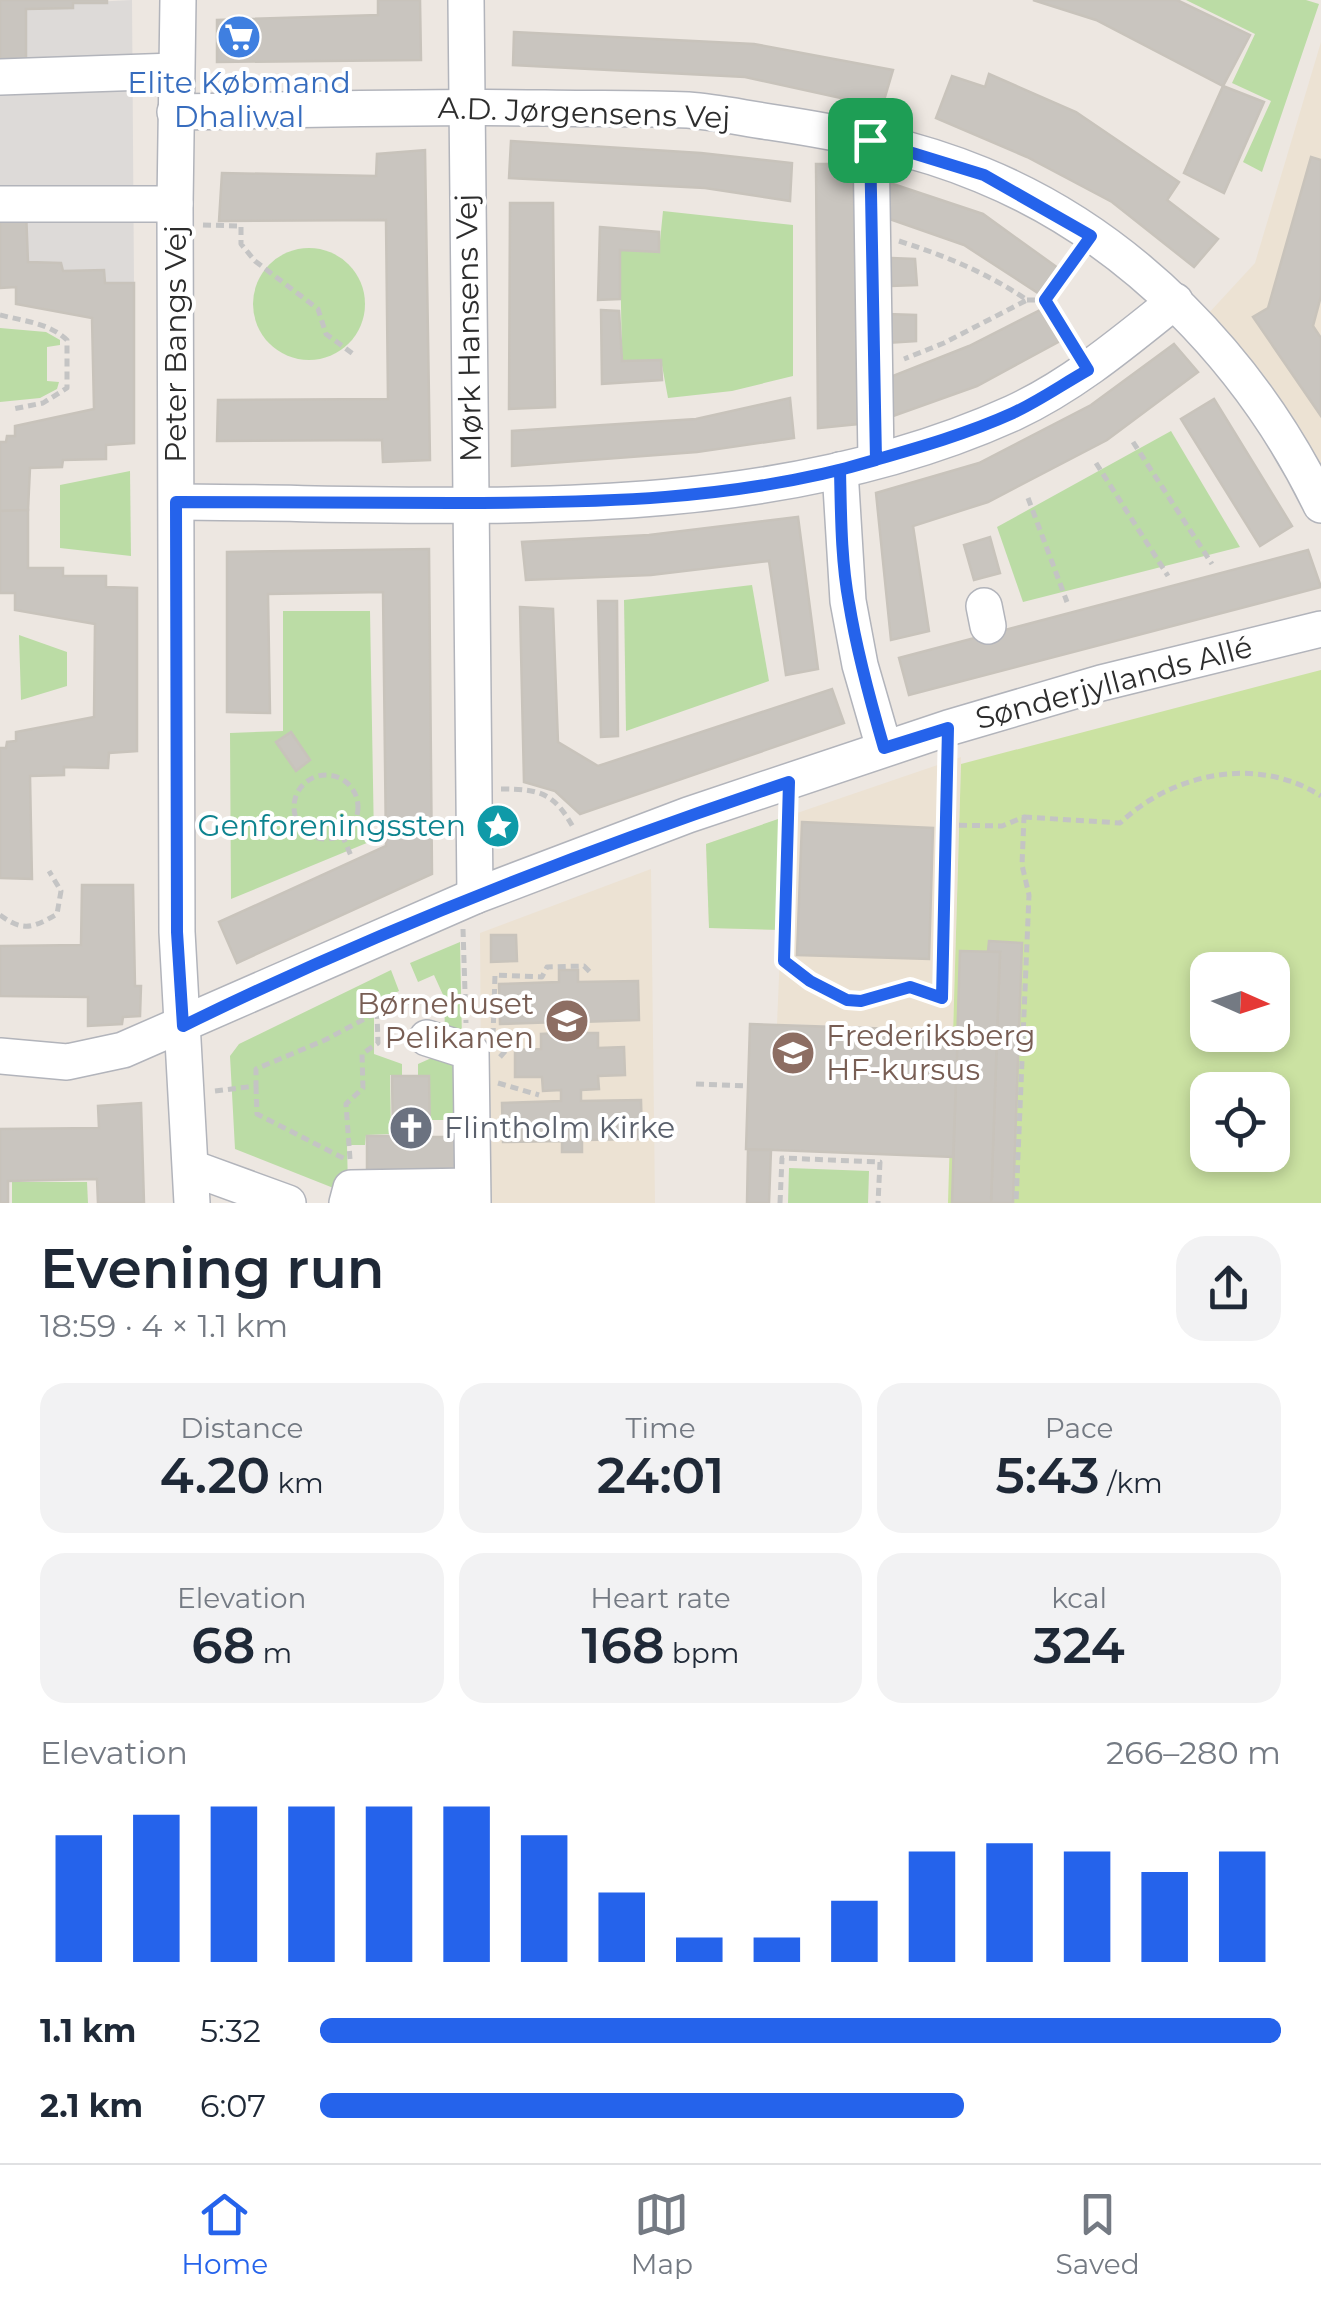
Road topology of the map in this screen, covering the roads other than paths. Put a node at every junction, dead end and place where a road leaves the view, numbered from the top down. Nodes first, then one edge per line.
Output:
1 (178, 0) edge
2 (466, 0) edge
3 (175, 71) junction
4 (0, 76) edge
5 (466, 107) junction
6 (175, 112) junction
7 (870, 140) junction
8 (0, 204) edge
9 (175, 214) junction
10 (1176, 301) junction
11 (876, 460) junction
12 (840, 470) junction
13 (176, 502) junction
14 (473, 503) junction
15 (1321, 505) edge
16 (1321, 630) edge
17 (884, 748) junction
18 (469, 898) junction
19 (183, 1026) junction
20 (428, 1038) dead end
21 (0, 1056) edge
22 (349, 1184) edge
23 (192, 1186) edge
24 (472, 1194) edge
25 (288, 1203) edge

1 - 3 street, Peter Bangs Vej
2 - 5 street, Mørk Hansens Vej
3 - 4 street
3 - 6 street, Peter Bangs Vej
5 - 6 street, A.D. Jørgensens Vej
5 - 7 street, A.D. Jørgensens Vej
5 - 14 street, Mørk Hansens Vej
6 - 9 street, Peter Bangs Vej
7 - 10 street, A.D. Jørgensens Vej
7 - 11 street
8 - 9 street, Peter Bangs Vej
9 - 13 street, Peter Bangs Vej
10 - 11 street
10 - 15 street, A.D. Jørgensens Vej
11 - 12 street
12 - 14 street
12 - 17 street
13 - 14 street
13 - 19 street, Peter Bangs Vej
14 - 18 street, Mørk Hansens Vej
16 - 17 street, Sønderjyllands Allé
17 - 18 street, Sønderjyllands Allé
18 - 19 street, Sønderjyllands Allé
19 - 21 street, Sønderjyllands Allé
19 - 23 street, Peter Bangs Vej
20 - 24 street
22 - 24 street
23 - 25 street

